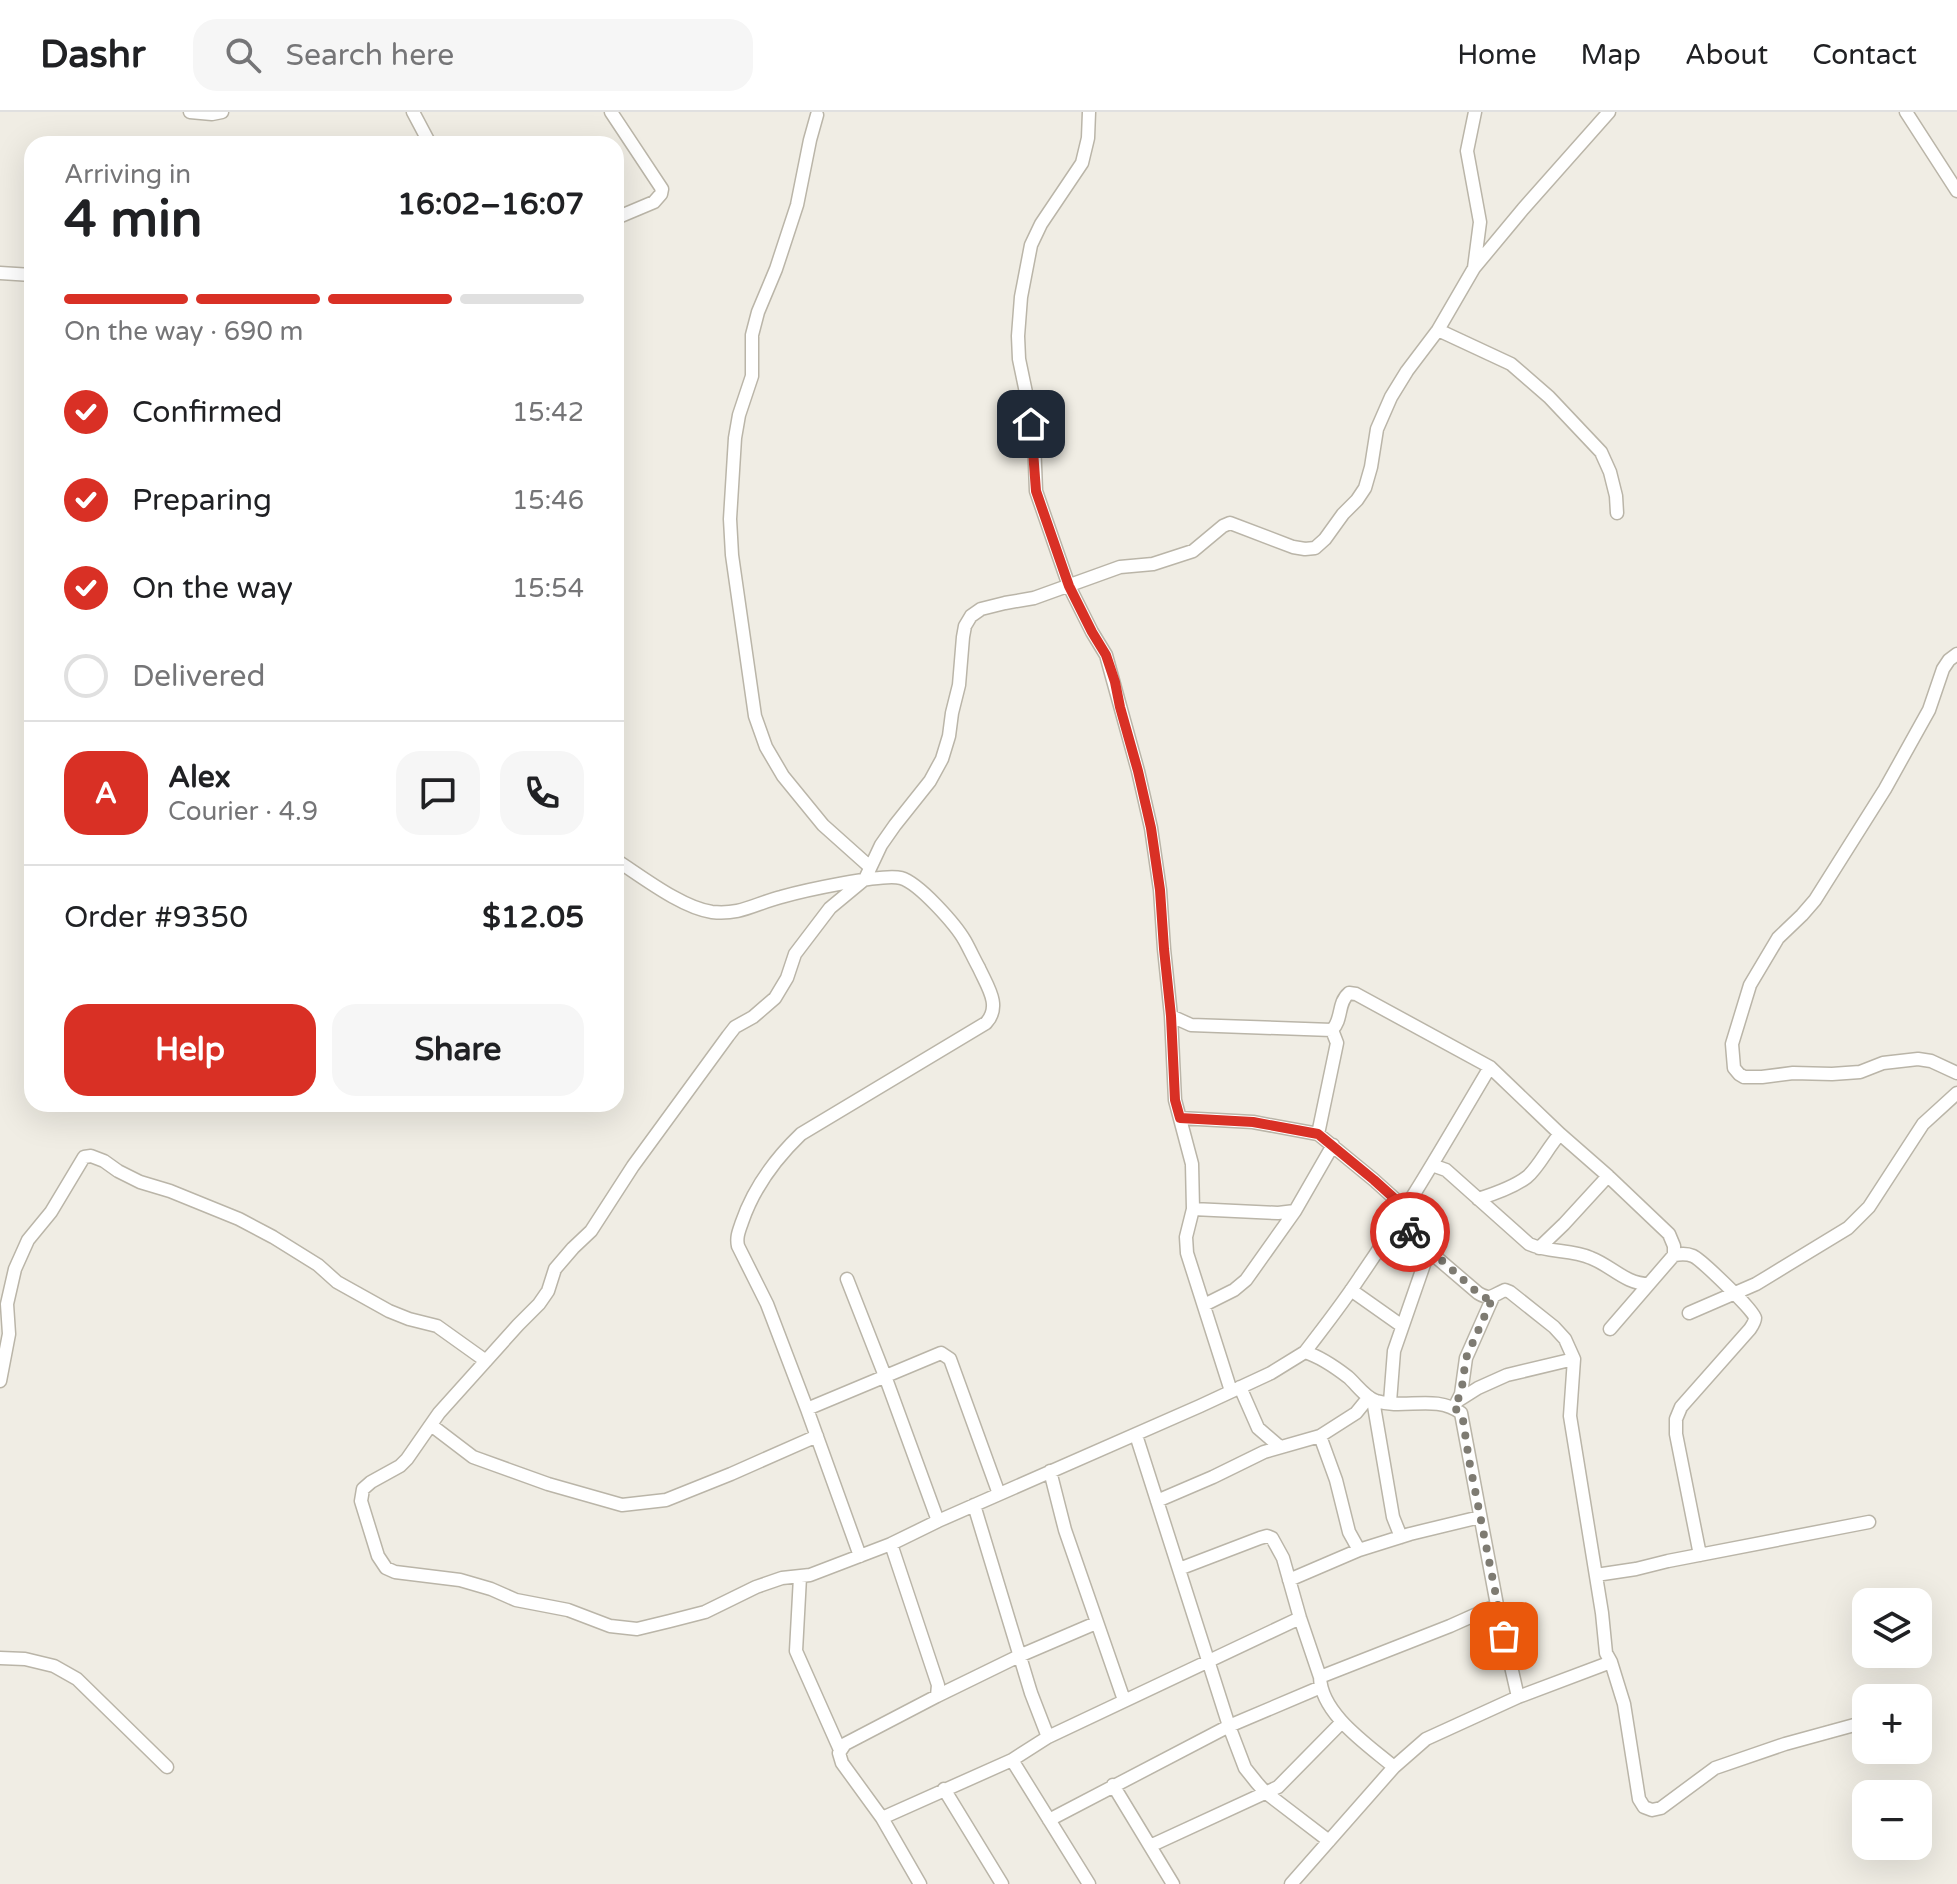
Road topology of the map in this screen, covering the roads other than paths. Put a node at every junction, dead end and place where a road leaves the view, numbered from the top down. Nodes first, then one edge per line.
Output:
1 (190, 112) edge
2 (222, 112) edge
3 (413, 112) edge
4 (611, 112) edge
5 (1089, 112) edge
6 (1475, 112) edge
7 (1609, 112) edge
8 (1906, 112) edge
9 (817, 115) dead end
10 (426, 136) edge
11 (1957, 191) edge
12 (624, 215) edge
13 (1474, 268) junction
14 (0, 273) edge
15 (24, 274) edge
16 (1438, 330) junction
17 (1617, 513) dead end
18 (1098, 575) junction
19 (1069, 586) junction
20 (1075, 601) junction
21 (1957, 654) edge
22 (624, 865) edge
23 (868, 873) junction
24 (1171, 1016) junction
25 (1332, 1030) junction
26 (1490, 1067) junction
27 (1957, 1073) edge
28 (1957, 1093) edge
29 (1180, 1118) junction
30 (1318, 1134) junction
31 (1560, 1134) junction
32 (1333, 1145) junction
33 (1432, 1165) junction
34 (1608, 1176) junction
35 (1478, 1199) junction
36 (1193, 1209) junction
37 (1295, 1211) junction
38 (1402, 1214) junction
39 (1539, 1248) junction
40 (1429, 1250) junction
41 (1674, 1255) junction
42 (847, 1279) dead end
43 (1649, 1284) junction
44 (1351, 1290) junction
45 (1734, 1292) junction
46 (1493, 1297) junction
47 (1204, 1305) junction
48 (1689, 1313) dead end
49 (1402, 1326) junction
50 (1610, 1329) dead end
51 (1305, 1352) junction
52 (1574, 1359) junction
53 (486, 1361) junction
54 (885, 1376) junction
55 (0, 1381) edge
56 (1236, 1389) junction
57 (1371, 1398) junction
58 (1390, 1402) junction
59 (1456, 1403) junction
60 (807, 1409) junction
61 (431, 1425) junction
62 (1136, 1435) junction
63 (817, 1436) junction
64 (1320, 1436) junction
65 (1280, 1447) junction
66 (1050, 1471) junction
67 (999, 1494) junction
68 (1157, 1501) junction
69 (974, 1505) junction
70 (1480, 1517) junction
71 (938, 1521) junction
72 (1869, 1522) dead end
73 (1401, 1537) junction
74 (891, 1544) junction
75 (1359, 1550) junction
76 (1700, 1555) junction
77 (860, 1556) junction
78 (1179, 1569) junction
79 (1596, 1575) junction
80 (800, 1577) junction
81 (1289, 1580) junction
82 (1497, 1605) junction
83 (1300, 1618) junction
84 (1096, 1623) junction
85 (1019, 1656) junction
86 (0, 1658) edge
87 (1208, 1660) junction
88 (1611, 1662) junction
89 (1320, 1682) junction
90 (937, 1696) junction
91 (1518, 1697) junction
92 (1124, 1700) junction
93 (1341, 1723) junction
94 (1229, 1726) junction
95 (1852, 1726) edge
96 (1048, 1737) junction
97 (840, 1750) junction
98 (1012, 1760) junction
99 (167, 1767) dead end
100 (1394, 1767) junction
101 (1113, 1785) junction
102 (944, 1789) junction
103 (1265, 1792) junction
104 (882, 1818) junction
105 (1049, 1820) junction
106 (1329, 1841) junction
107 (1150, 1846) junction
108 (920, 1884) edge
109 (1002, 1884) edge
110 (1089, 1884) edge
111 (1173, 1884) edge
112 (1291, 1884) edge

1 - 2 street
3 - 10 street
4 - 12 street
5 - 19 street
6 - 13 street
7 - 13 street
8 - 11 street
9 - 23 street
13 - 16 street
14 - 15 street
16 - 17 street
16 - 18 street
18 - 19 street
18 - 20 street
19 - 20 street
19 - 23 street
20 - 24 street
21 - 27 street
22 - 23 street
23 - 53 street
23 - 60 street
24 - 25 street
24 - 29 street
25 - 26 street
25 - 30 street
26 - 31 street
26 - 33 street
28 - 45 street
29 - 30 street
29 - 36 street
30 - 32 street
31 - 34 street
31 - 35 street
32 - 37 street
32 - 38 street
33 - 35 street
33 - 38 street
34 - 39 street
34 - 41 street
35 - 39 street
36 - 37 street
36 - 47 street
37 - 47 street
38 - 40 street
38 - 44 street
39 - 43 street
40 - 46 street
40 - 49 street
41 - 43 street
41 - 45 street
42 - 54 street
43 - 50 street
44 - 49 street
44 - 51 street
45 - 48 street
45 - 76 street
46 - 52 street
46 - 59 street
47 - 56 street
49 - 58 street
51 - 56 street
51 - 57 street
52 - 59 street
52 - 79 street
53 - 55 street
53 - 61 street
54 - 60 street
54 - 67 street
54 - 71 street
56 - 62 street
56 - 65 street
57 - 58 street
57 - 64 street
57 - 73 street
58 - 59 street
59 - 70 street
60 - 63 street
61 - 63 street
61 - 80 street
62 - 66 street
62 - 68 street
63 - 77 street
64 - 65 street
64 - 75 street
65 - 68 street
66 - 67 street
66 - 84 street
67 - 69 street
68 - 78 street
69 - 71 street
69 - 85 street
70 - 73 street
70 - 82 street
71 - 74 street
72 - 76 street
73 - 75 street
74 - 77 street
74 - 90 street
75 - 81 street
76 - 79 street
77 - 80 street
78 - 81 street
78 - 87 street
79 - 88 street
80 - 97 street
81 - 83 street
82 - 89 street
82 - 91 street
83 - 87 street
83 - 89 street
84 - 85 street
84 - 92 street
85 - 90 street
85 - 96 street
86 - 99 street
87 - 92 street
87 - 94 street
88 - 91 street
88 - 95 street
89 - 93 street
89 - 94 street
90 - 97 street
91 - 100 street
92 - 96 street
93 - 100 street
93 - 103 street
94 - 101 street
94 - 103 street
96 - 98 street
97 - 104 street
98 - 102 street
98 - 105 street
100 - 106 street
101 - 105 street
101 - 107 street
102 - 104 street
102 - 109 street
103 - 106 street
103 - 107 street
104 - 108 street
105 - 110 street
106 - 112 street
107 - 111 street

